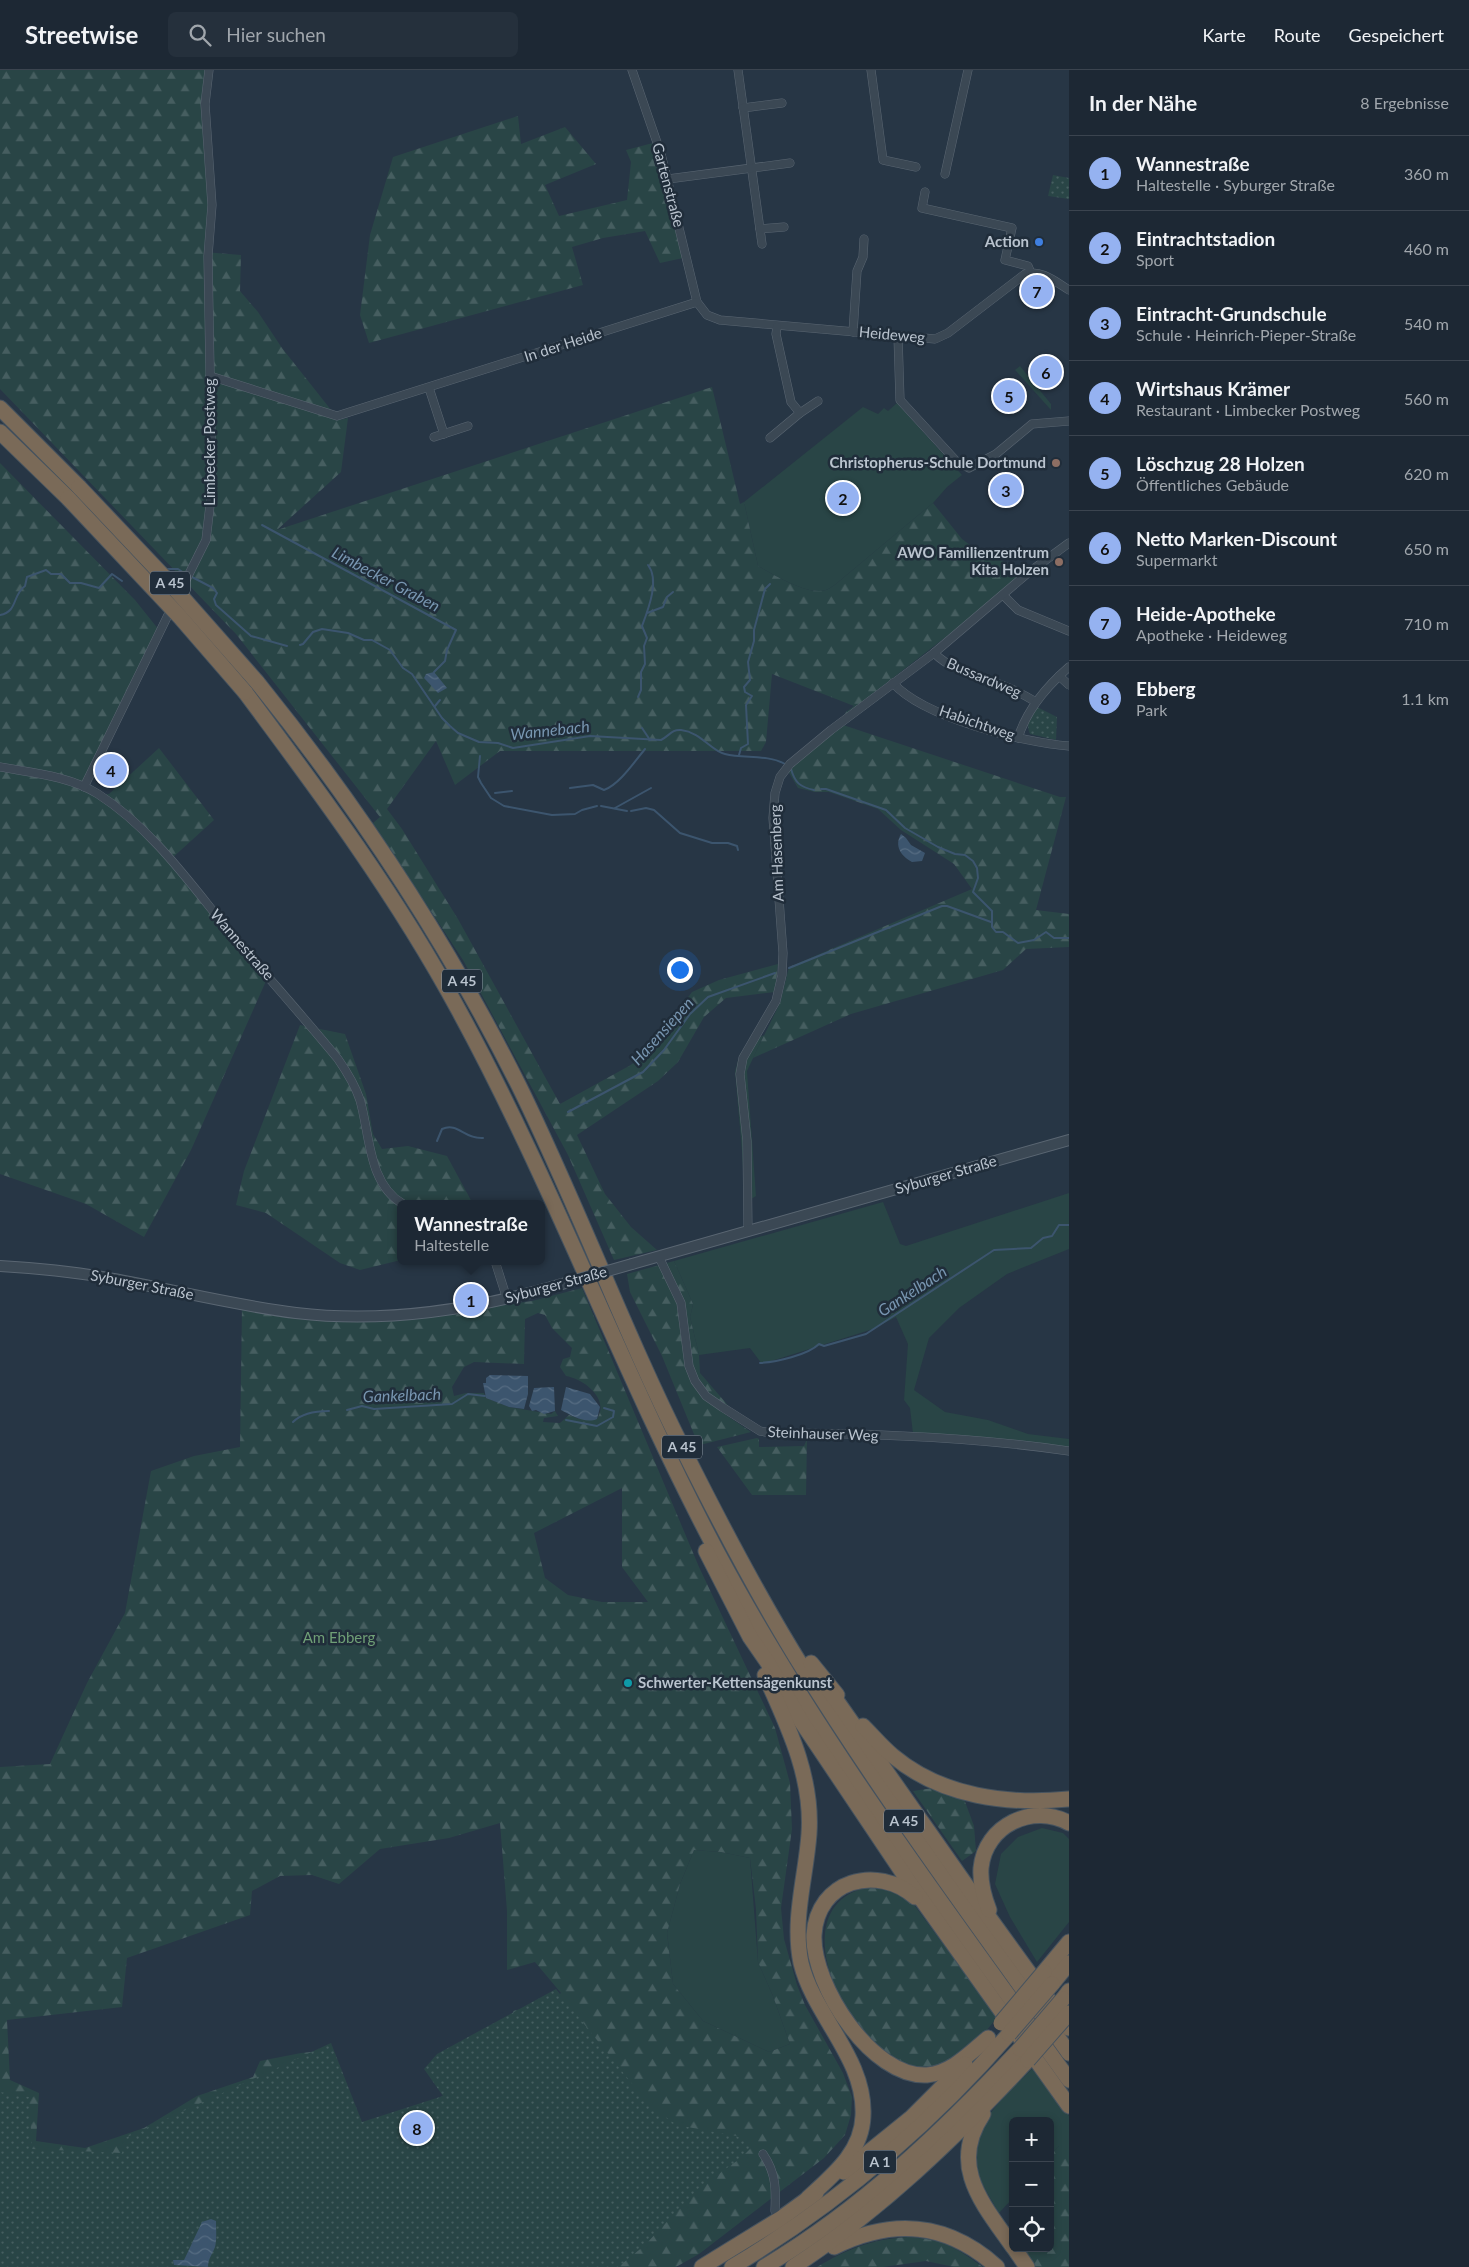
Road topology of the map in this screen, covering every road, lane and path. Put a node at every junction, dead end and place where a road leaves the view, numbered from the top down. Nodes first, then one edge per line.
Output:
1 (209, 70) edge
2 (632, 70) edge
3 (738, 70) edge
4 (871, 70) edge
5 (968, 70) edge
6 (782, 103) dead end
7 (744, 108) junction
8 (790, 163) dead end
9 (916, 167) dead end
10 (752, 168) junction
11 (945, 174) dead end
12 (668, 179) junction
13 (925, 192) dead end
14 (784, 227) dead end
15 (760, 229) junction
16 (864, 239) dead end
17 (762, 244) dead end
18 (1031, 273) junction
19 (1069, 290) edge
20 (697, 302) junction
21 (777, 327) junction
22 (853, 332) junction
23 (898, 336) junction
24 (210, 376) junction
25 (429, 388) junction
26 (818, 401) dead end
27 (0, 408) edge
28 (800, 413) junction
29 (1069, 421) edge
30 (468, 426) dead end
31 (0, 432) edge
32 (444, 434) junction
33 (434, 438) dead end
34 (770, 438) dead end
35 (1069, 543) edge
36 (1003, 595) junction
37 (1069, 631) edge
38 (934, 653) junction
39 (1069, 667) edge
40 (1059, 676) junction
41 (893, 683) junction
42 (1069, 685) edge
43 (1036, 702) junction
44 (1018, 738) junction
45 (1069, 746) edge
46 (0, 768) edge
47 (84, 787) junction
48 (1069, 1140) edge
49 (398, 1200) edge
50 (748, 1231) junction
51 (658, 1257) junction
52 (495, 1265) edge
53 (0, 1266) edge
54 (507, 1299) junction
55 (620, 1308) junction
56 (1069, 1451) edge
57 (694, 1506) junction
58 (750, 1637) junction
59 (811, 1663) junction
60 (1069, 1799) edge
61 (1069, 1823) edge
62 (995, 1925) junction
63 (948, 1937) junction
64 (1069, 1942) edge
65 (1069, 1964) edge
66 (1048, 1978) junction
67 (1066, 1995) edge
68 (1069, 2013) edge
69 (1069, 2028) edge
70 (1005, 2029) junction
71 (988, 2038) junction
72 (1069, 2052) edge
73 (1024, 2054) junction
74 (1069, 2080) edge
75 (1006, 2084) junction
76 (1069, 2106) edge
77 (763, 2154) dead end
78 (808, 2198) junction
79 (774, 2211) dead end
80 (1009, 2242) edge
81 (1016, 2252) edge
82 (797, 2264) edge
83 (702, 2267) edge
84 (732, 2267) edge
85 (764, 2267) edge
86 (996, 2267) edge
87 (1027, 2267) edge

1 - 24 street, Limbecker Postweg
2 - 12 street, Gartenstraße
3 - 7 street
4 - 9 street
5 - 11 street
6 - 7 street
7 - 10 street
8 - 10 street
10 - 12 street
10 - 15 street
12 - 20 street, Gartenstraße
13 - 18 street
14 - 15 street
15 - 17 street
16 - 22 street
18 - 19 street
18 - 23 street, Heideweg
20 - 21 street, Heideweg
20 - 25 street, In der Heide
21 - 22 street, Heideweg
21 - 28 street
22 - 23 street, Heideweg
23 - 29 street
24 - 25 street, In der Heide
24 - 47 street, Limbecker Postweg
25 - 32 street
26 - 28 street
27 - 55 highway, A 45, bridge
28 - 34 street
30 - 32 street
31 - 57 highway, A 45, bridge
32 - 33 street
35 - 36 street, Am Hasenberg
36 - 37 street
36 - 38 street, Am Hasenberg
38 - 41 street, Am Hasenberg
38 - 43 street, Bussardweg
39 - 40 street
40 - 42 street
40 - 43 street
41 - 44 street, Habichtweg
41 - 50 street, Am Hasenberg
43 - 44 street
44 - 45 street, Habichtweg
46 - 47 street, Wannestraße
47 - 49 street, Wannestraße
48 - 50 street, Syburger Straße
50 - 51 street, Syburger Straße
51 - 54 street, Syburger Straße, bridge
51 - 56 street, Steinhauser Weg
52 - 54 street
53 - 54 street, Syburger Straße
55 - 59 highway
55 - 72 highway, A 45
57 - 58 highway
57 - 74 highway, A 45
58 - 63 highway
58 - 78 highway
59 - 60 highway
59 - 62 highway
61 - 62 highway
62 - 69 highway
63 - 71 highway
63 - 76 highway
64 - 66 highway
65 - 66 highway, A 1
66 - 70 highway, A 1, bridge
67 - 73 highway, A 1, bridge
68 - 73 highway, bridge
70 - 71 highway
70 - 84 highway, A 1
71 - 78 highway
73 - 75 highway
73 - 85 highway, A 1
75 - 80 highway
75 - 82 highway
77 - 79 street
78 - 83 highway
81 - 87 highway
82 - 86 highway

